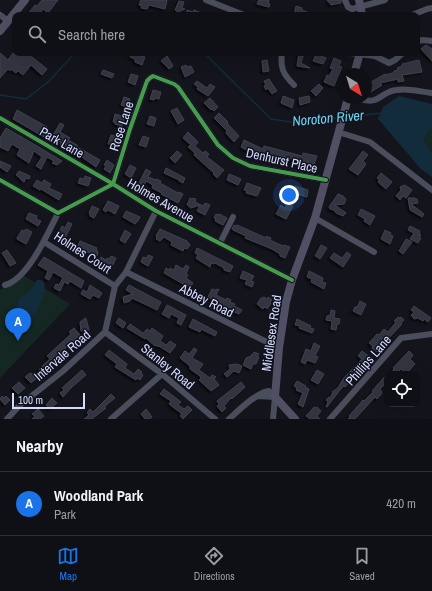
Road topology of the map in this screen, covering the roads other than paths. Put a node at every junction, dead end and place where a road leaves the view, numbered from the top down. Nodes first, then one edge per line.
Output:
1 (25, 0) edge
2 (206, 0) edge
3 (345, 0) edge
4 (385, 0) edge
5 (361, 7) edge
6 (432, 8) edge
7 (16, 12) edge
8 (236, 12) edge
9 (420, 12) edge
10 (0, 15) edge
11 (12, 17) edge
12 (8, 22) junction
13 (0, 31) edge
14 (420, 40) edge
15 (432, 40) edge
16 (282, 56) edge
17 (359, 56) edge
18 (375, 56) edge
19 (399, 56) edge
20 (356, 68) edge
21 (153, 76) joint
22 (294, 85) dead end
23 (432, 92) edge
24 (372, 100) edge
25 (346, 104) edge
26 (0, 118) edge
27 (339, 130) junction
28 (0, 180) edge
29 (326, 180) junction
30 (113, 184) junction
31 (432, 190) edge
32 (156, 211) junction
33 (58, 212) junction
34 (233, 217) dead end
35 (315, 218) junction
36 (44, 242) junction
37 (220, 243) junction
38 (374, 252) dead end
39 (126, 272) junction
40 (292, 280) junction
41 (5, 285) dead end
42 (115, 286) junction
43 (105, 332) junction
44 (432, 334) edge
45 (279, 348) junction
46 (162, 374) junction
47 (275, 397) junction
48 (7, 419) edge
49 (111, 419) edge
50 (215, 419) edge
51 (229, 419) edge
52 (273, 419) edge
53 (295, 419) edge
54 (330, 419) edge

1 - 7 main road
2 - 8 street
3 - 5 street
4 - 5 street
6 - 9 street
10 - 12 street
11 - 12 main road
12 - 13 main road
14 - 15 street
16 - 22 street
17 - 20 main road
18 - 19 street
21 - 29 street, Denhurst Place
21 - 30 street, Rose Lane
23 - 24 street
25 - 27 main road, Middlesex Road
26 - 30 street, Park Lane
27 - 29 main road, Middlesex Road
27 - 31 street
28 - 33 street
29 - 35 main road, Middlesex Road
30 - 32 street, Holmes Avenue
30 - 33 street, Holmes Avenue
32 - 37 street, Holmes Avenue
32 - 39 street, Intervale Road
33 - 36 street, Holmes Court
34 - 37 street
35 - 38 street
35 - 40 main road, Middlesex Road
36 - 41 street
36 - 42 street, Holmes Court
37 - 40 street, Holmes Avenue
39 - 42 street, Intervale Road
39 - 45 street, Abbey Road
40 - 45 main road, Middlesex Road
42 - 43 street, Intervale Road
43 - 46 street, Stanley Road
43 - 48 street, Intervale Road
44 - 54 street, Phillips Lane
45 - 47 main road, Middlesex Road
46 - 49 street
46 - 50 street, Stanley Road
47 - 51 street
47 - 52 street
47 - 53 main road

